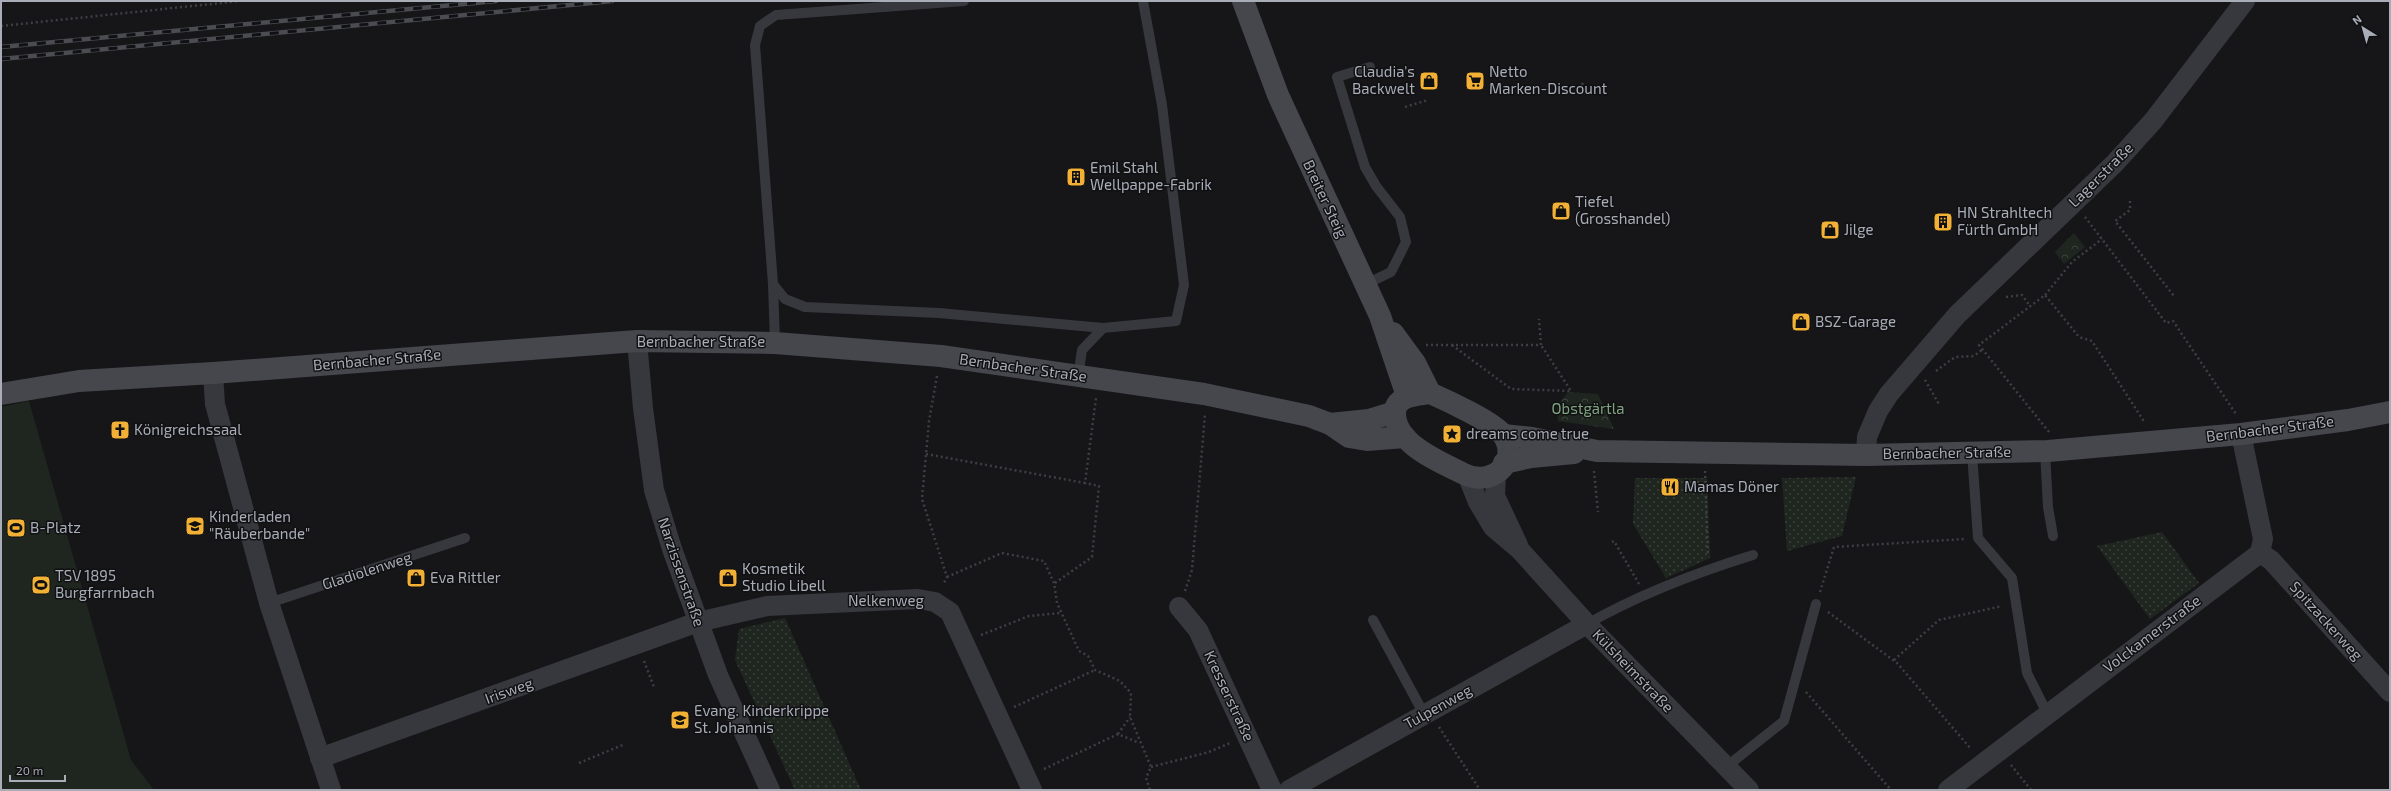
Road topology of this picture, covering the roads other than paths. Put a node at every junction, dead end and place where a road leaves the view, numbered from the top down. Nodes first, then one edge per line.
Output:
1 (964, 1) edge
2 (1143, 1) edge
3 (1243, 1) edge
4 (2245, 1) edge
5 (1370, 67) dead end
6 (1373, 159) dead end
7 (1365, 167) junction
8 (773, 284) junction
9 (1366, 284) junction
10 (1380, 316) junction
11 (1103, 328) junction
12 (637, 341) junction
13 (774, 343) junction
14 (213, 373) junction
15 (1088, 378) junction
16 (1, 394) edge
17 (1430, 394) junction
18 (1401, 404) junction
19 (2390, 412) edge
20 (1330, 424) junction
21 (2245, 433) junction
22 (1503, 435) junction
23 (1405, 437) junction
24 (2054, 450) junction
25 (1972, 453) junction
26 (1866, 455) junction
27 (1595, 461) junction
28 (1500, 469) junction
29 (1468, 477) junction
30 (2053, 536) dead end
31 (466, 538) dead end
32 (1519, 549) junction
33 (2260, 553) junction
34 (1753, 556) dead end
35 (269, 603) junction
36 (1816, 604) road end
37 (1179, 607) road end
38 (1373, 620) dead end
39 (698, 622) junction
40 (1587, 624) junction
41 (2390, 692) edge
42 (1427, 713) junction
43 (2047, 713) junction
44 (320, 758) junction
45 (1726, 767) junction
46 (1029, 784) edge
47 (331, 790) edge
48 (770, 790) edge
49 (1272, 790) edge
50 (1289, 790) edge
51 (1749, 790) edge
52 (1948, 790) edge

1 - 8 lane
2 - 11 lane
3 - 9 street, Breiter Steig
4 - 26 street, Lagerstraße
5 - 7 lane
6 - 7 lane
7 - 9 lane
8 - 11 lane
8 - 13 lane
9 - 10 street, Breiter Steig
10 - 17 street
10 - 18 street, Breiter Steig
11 - 15 lane
12 - 13 street, Bernbacher Straße
12 - 14 street, Bernbacher Straße
12 - 39 street, Narzissenstraße
13 - 15 street, Bernbacher Straße
14 - 16 street, Bernbacher Straße
14 - 35 street
15 - 20 street, Bernbacher Straße
17 - 18 street, Bernbacher Straße
17 - 22 street
18 - 20 street, Bernbacher Straße
18 - 23 street, Breiter Steig
19 - 21 street, Bernbacher Straße
20 - 23 street
21 - 24 street, Bernbacher Straße
21 - 33 street
22 - 27 street, Bernbacher Straße
22 - 28 street
23 - 29 street
24 - 25 street, Bernbacher Straße
24 - 30 lane
25 - 26 street, Bernbacher Straße
25 - 43 lane
26 - 27 street, Bernbacher Straße
27 - 28 street
28 - 29 street
28 - 32 street, Külsheimstraße
29 - 32 street, Külsheimstraße
31 - 35 lane, Gladiolenweg
32 - 40 street, Külsheimstraße
33 - 41 street, Spitzackerweg
33 - 43 street, Volckamerstraße
34 - 40 lane
35 - 44 street
36 - 45 lane
37 - 49 street, Kresserstraße
38 - 42 lane
39 - 44 street, Irisweg
39 - 46 street, Nelkenweg
39 - 48 street, Narzissenstraße
40 - 42 street, Tulpenweg
40 - 45 street, Külsheimstraße
42 - 50 street, Tulpenweg
43 - 52 street, Volckamerstraße
44 - 47 street
45 - 51 street, Külsheimstraße

